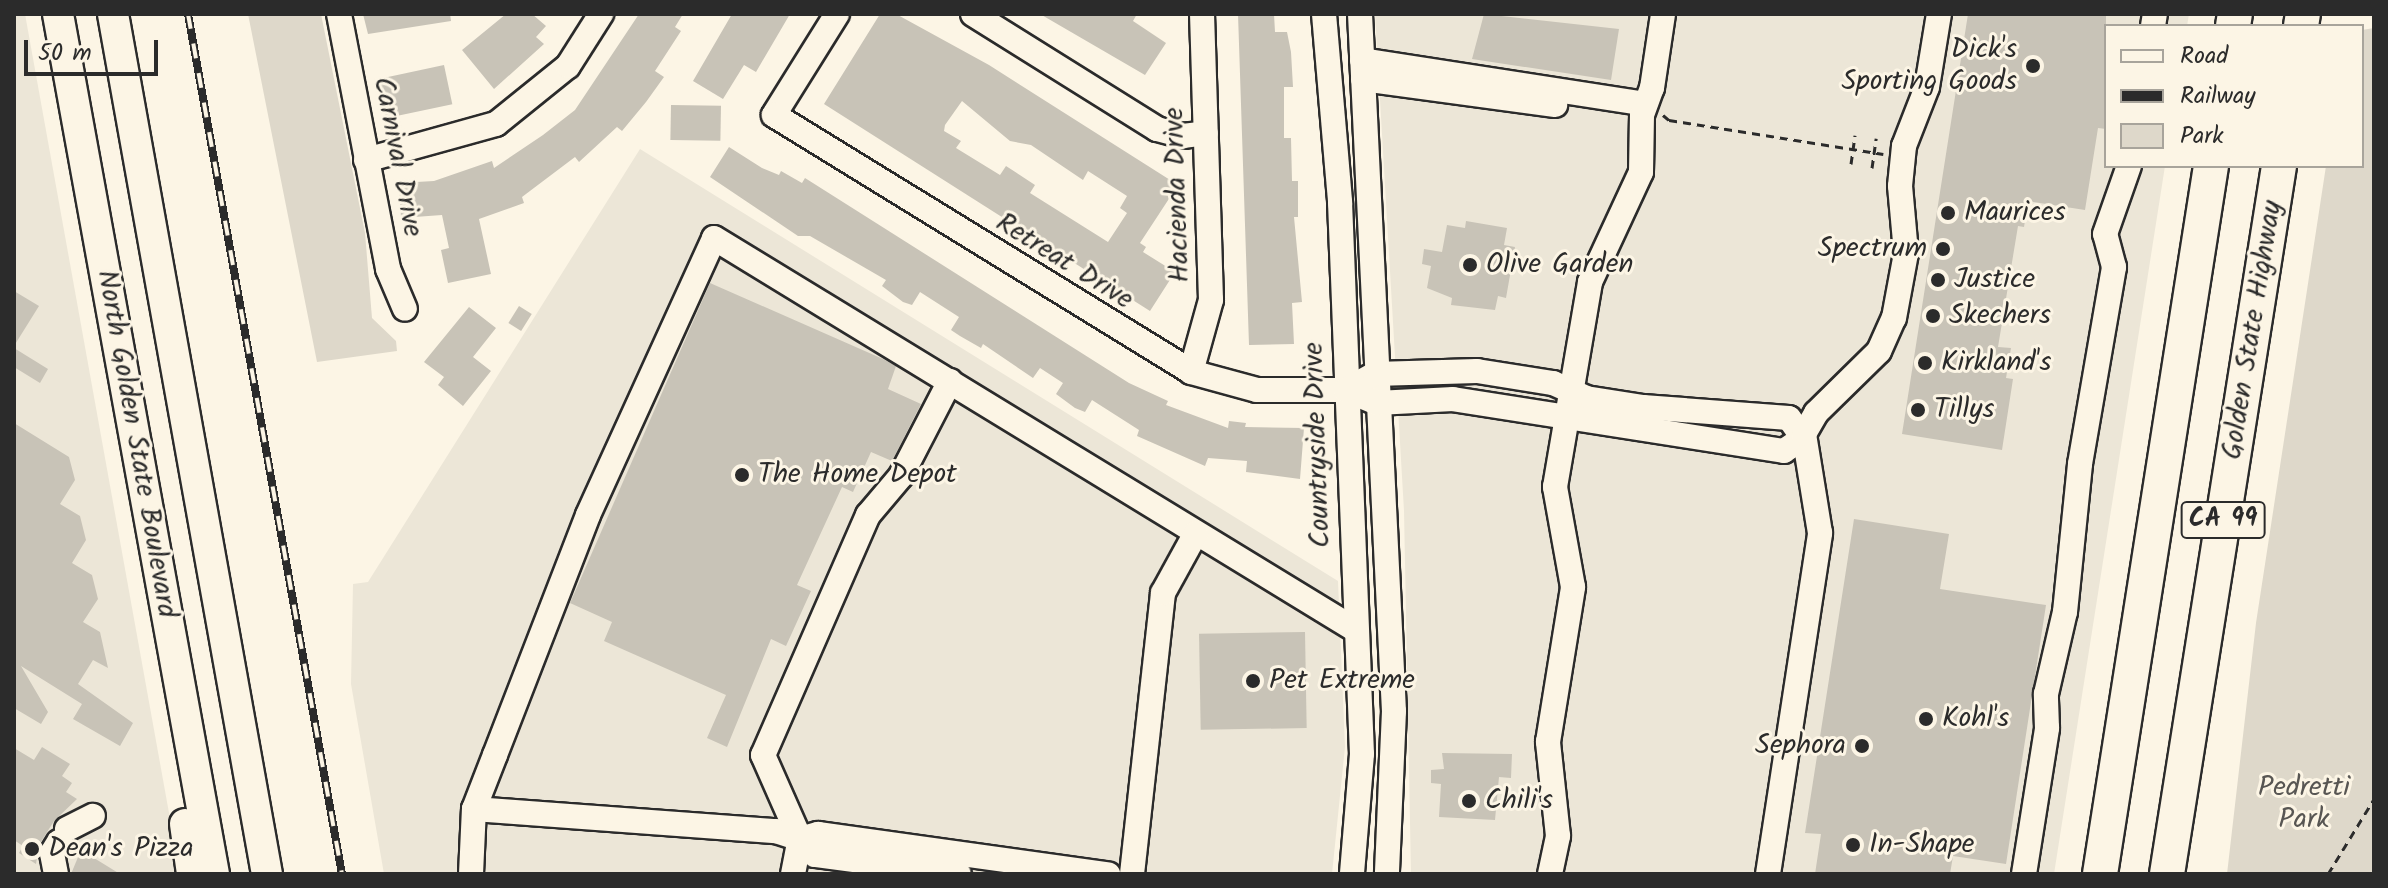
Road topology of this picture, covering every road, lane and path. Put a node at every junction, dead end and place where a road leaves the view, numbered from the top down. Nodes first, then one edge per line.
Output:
1 (58, 14) edge
2 (113, 14) edge
3 (339, 14) edge
4 (601, 14) edge
5 (837, 14) edge
6 (973, 14) edge
7 (1202, 14) edge
8 (1324, 14) edge
9 (1360, 14) edge
10 (1663, 14) edge
11 (1939, 14) edge
12 (1363, 69) junction
13 (1648, 111) junction
14 (1206, 133) junction
15 (1855, 135) dead end
16 (1876, 138) dead end
17 (1853, 149) junction
18 (1874, 153) junction
19 (1891, 155) dead end
20 (366, 160) junction
21 (1851, 164) dead end
22 (1872, 168) dead end
23 (2128, 168) edge
24 (2211, 168) edge
25 (2279, 168) edge
26 (405, 309) dead end
27 (1191, 372) junction
28 (1375, 374) junction
29 (950, 381) junction
30 (1346, 390) junction
31 (1570, 391) junction
32 (1377, 403) junction
33 (1566, 417) junction
34 (1803, 438) junction
35 (1196, 533) junction
36 (1356, 630) junction
37 (190, 752) junction
38 (2374, 799) edge
39 (474, 809) junction
40 (93, 816) dead end
41 (800, 839) junction
42 (56, 874) edge
43 (192, 874) edge
44 (214, 874) edge
45 (267, 874) edge
46 (471, 874) edge
47 (793, 874) edge
48 (959, 874) edge
49 (1108, 874) edge
50 (1132, 874) edge
51 (1352, 874) edge
52 (1387, 874) edge
53 (1550, 874) edge
54 (1768, 874) edge
55 (2024, 874) edge
56 (2100, 874) edge
57 (2167, 874) edge
58 (2328, 874) edge

1 - 37 main road, North Golden State Boulevard
2 - 45 main road, North Golden State Boulevard
3 - 20 street, Carnival Drive
4 - 20 street
5 - 27 street, Retreat Drive
6 - 14 street
7 - 14 street, Hacienda Drive
8 - 30 street, Countryside Drive
9 - 12 street
10 - 13 street
11 - 34 street
12 - 13 street
12 - 28 street
13 - 17 path
13 - 31 street
14 - 27 street, Hacienda Drive
15 - 17 path
16 - 18 path
17 - 18 path
17 - 21 path
18 - 19 path
18 - 22 path
20 - 26 street, Carnival Drive
23 - 55 street
24 - 56 highway, CA 99
25 - 57 highway, Golden State Highway / CA 99
27 - 30 street, Retreat Drive
28 - 30 street
28 - 31 street
28 - 32 street
29 - 35 street
29 - 39 street
29 - 41 street
30 - 32 street
30 - 36 street, Countryside Drive
31 - 33 street
31 - 34 street
32 - 33 street
32 - 52 street
33 - 34 street
33 - 53 street
34 - 54 street
35 - 36 street
35 - 50 street
36 - 51 street, Countryside Drive
37 - 43 main road
37 - 44 main road, North Golden State Boulevard
38 - 58 path
39 - 41 street
39 - 46 street
40 - 42 street
41 - 47 street
41 - 48 street
41 - 49 street

